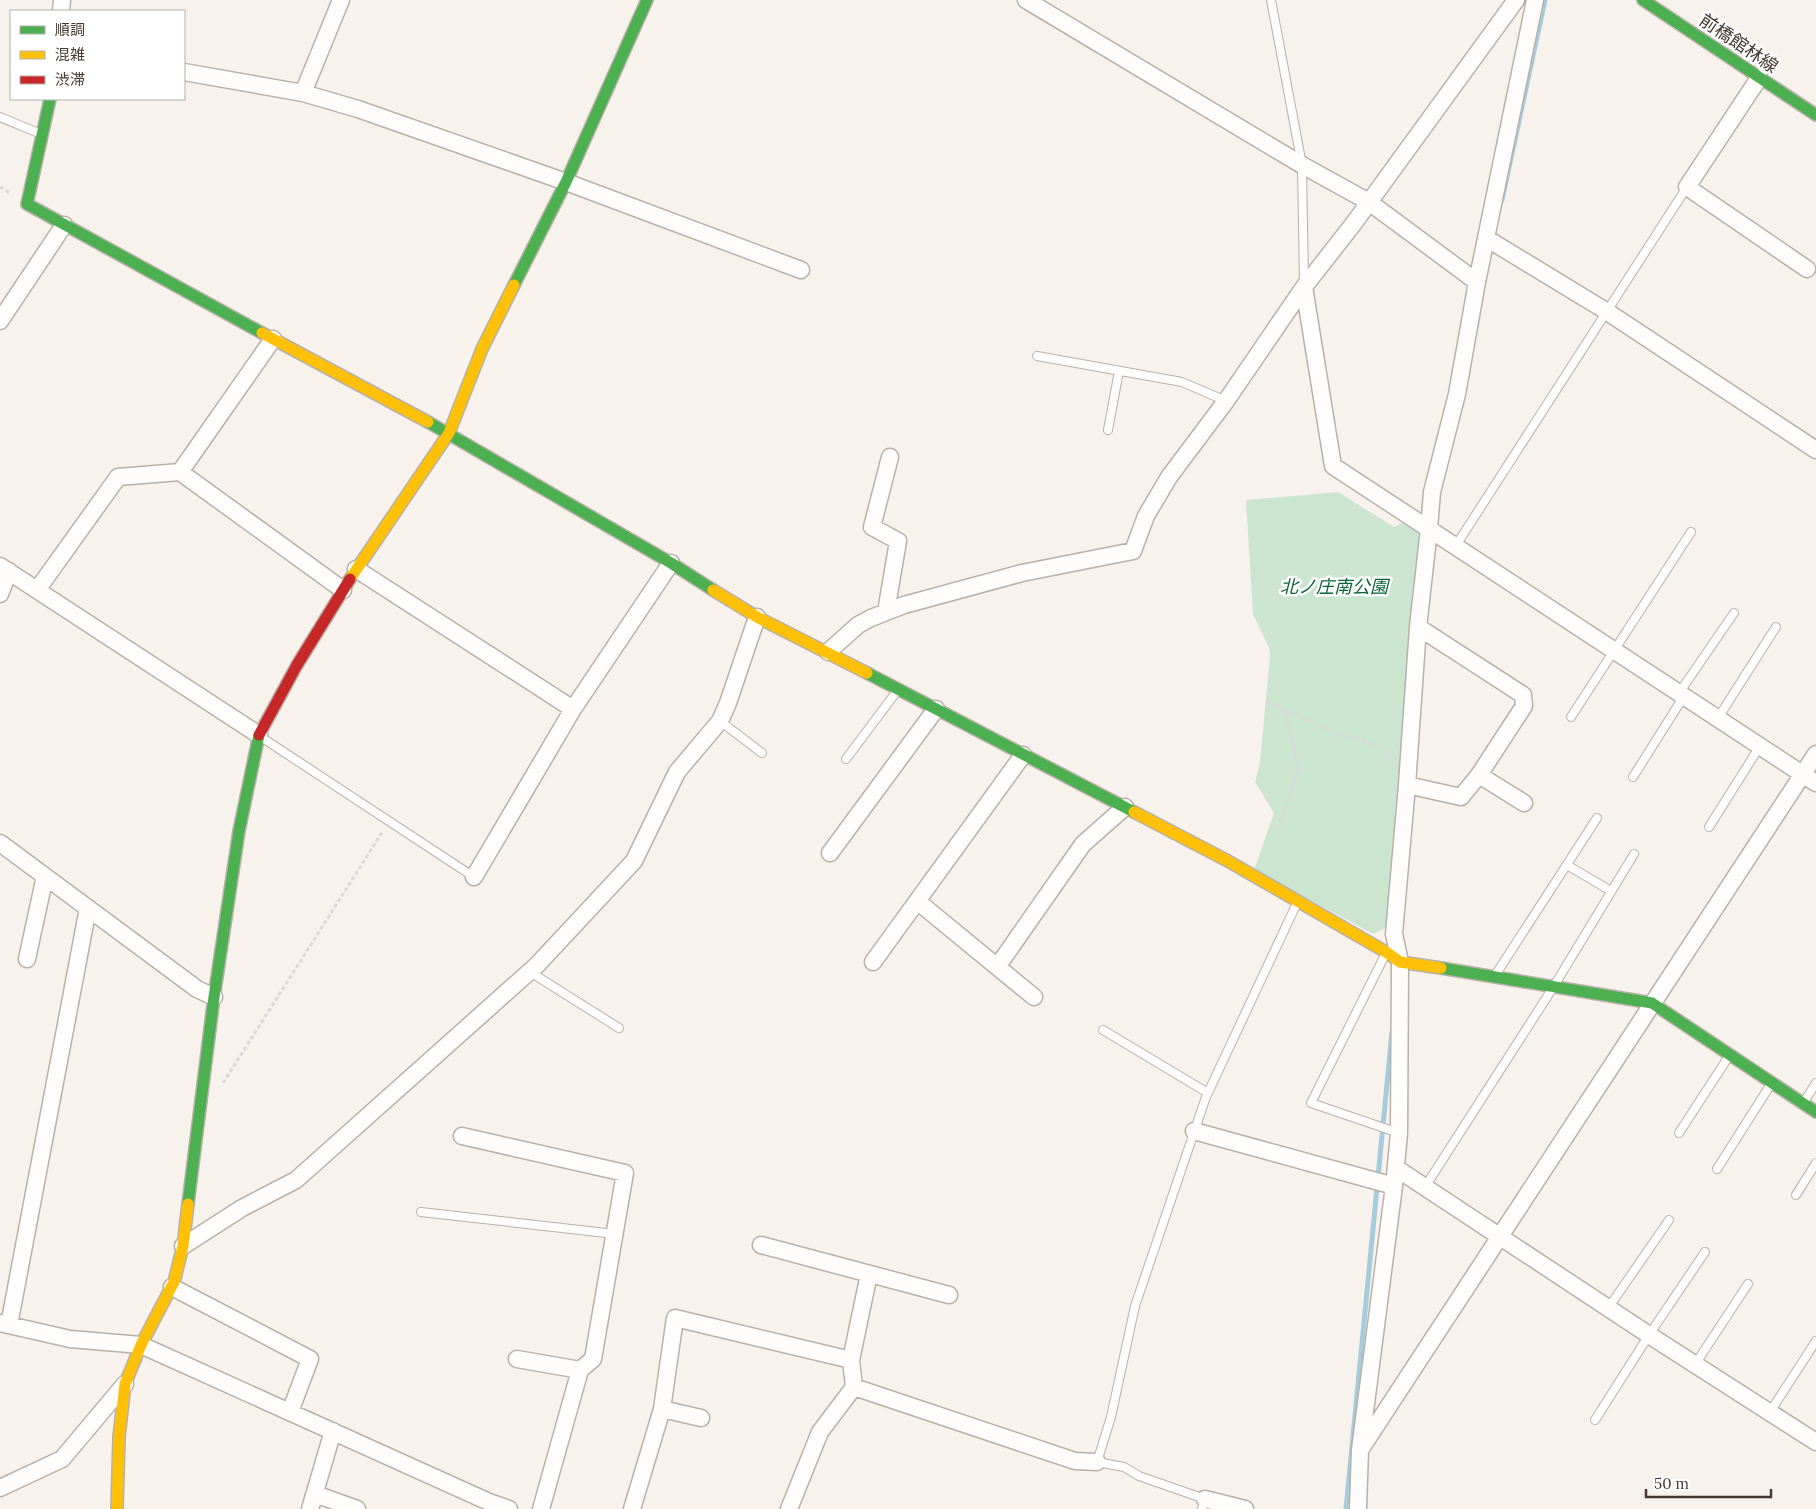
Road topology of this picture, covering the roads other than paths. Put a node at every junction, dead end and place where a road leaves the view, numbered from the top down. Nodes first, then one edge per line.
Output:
1 (341, 0) edge
2 (647, 0) edge
3 (1026, 0) edge
4 (1271, 0) edge
5 (1516, 0) edge
6 (1535, 0) edge
7 (1643, 0) edge
8 (185, 72) edge
9 (1759, 78) junction
10 (303, 93) junction
11 (50, 100) edge
12 (1816, 115) edge
13 (0, 117) edge
14 (42, 135) junction
15 (1302, 165) junction
16 (566, 182) junction
17 (1687, 187) junction
18 (1369, 202) junction
19 (64, 225) junction
20 (1486, 238) junction
21 (1808, 268) dead end
22 (801, 270) dead end
23 (1477, 282) junction
24 (1304, 287) junction
25 (1606, 311) junction
26 (0, 321) edge
27 (273, 339) junction
28 (1037, 356) dead end
29 (1119, 371) junction
30 (1226, 401) junction
31 (1108, 430) dead end
32 (449, 433) junction
33 (1816, 450) edge
34 (890, 457) dead end
35 (180, 472) junction
36 (1429, 529) junction
37 (1691, 532) dead end
38 (1455, 547) junction
39 (671, 563) junction
40 (4, 568) edge
41 (356, 569) junction
42 (37, 590) junction
43 (343, 590) junction
44 (0, 594) edge
45 (886, 612) junction
46 (1734, 613) dead end
47 (757, 617) junction
48 (1418, 627) junction
49 (1776, 627) dead end
50 (1615, 651) junction
51 (828, 652) junction
52 (898, 689) junction
53 (1682, 695) junction
54 (573, 709) junction
55 (936, 709) junction
56 (1571, 717) dead end
57 (1718, 718) junction
58 (720, 721) junction
59 (260, 735) junction
60 (1760, 746) junction
61 (762, 753) dead end
62 (1023, 754) junction
63 (1816, 754) edge
64 (846, 759) dead end
65 (1479, 774) junction
66 (1633, 777) dead end
67 (1810, 778) edge
68 (1407, 785) junction
69 (1524, 803) dead end
70 (1124, 807) junction
71 (1597, 818) dead end
72 (1709, 827) dead end
73 (0, 843) edge
74 (830, 853) dead end
75 (1634, 854) dead end
76 (1567, 864) junction
77 (45, 876) junction
78 (474, 877) joint
79 (1611, 891) junction
80 (917, 901) junction
81 (1298, 901) junction
82 (88, 908) junction
83 (1386, 952) junction
84 (27, 959) dead end
85 (873, 962) dead end
86 (1400, 962) junction
87 (997, 967) junction
88 (530, 972) junction
89 (1494, 976) junction
90 (1554, 986) junction
91 (214, 997) junction
92 (1034, 997) dead end
93 (1652, 1003) junction
94 (619, 1028) dead end
95 (1103, 1030) dead end
96 (1730, 1054) junction
97 (1772, 1083) junction
98 (1816, 1083) edge
99 (1208, 1093) junction
100 (1803, 1103) junction
101 (1816, 1112) edge
102 (1194, 1131) junction
103 (1399, 1133) junction
104 (1679, 1133) dead end
105 (462, 1136) dead end
106 (1816, 1163) edge
107 (1396, 1168) junction
108 (1717, 1169) dead end
109 (1394, 1186) junction
110 (1425, 1186) junction
111 (1796, 1195) dead end
112 (421, 1212) dead end
113 (1669, 1220) dead end
114 (615, 1234) junction
115 (1500, 1235) junction
116 (762, 1245) dead end
117 (183, 1246) junction
118 (1705, 1252) dead end
119 (869, 1274) junction
120 (1748, 1284) dead end
121 (172, 1287) junction
122 (949, 1295) dead end
123 (1609, 1307) junction
124 (4, 1324) edge
125 (1649, 1335) junction
126 (1816, 1341) edge
127 (141, 1346) junction
128 (517, 1359) dead end
129 (851, 1360) junction
130 (1696, 1364) junction
131 (580, 1370) junction
132 (125, 1384) junction
133 (854, 1387) junction
134 (662, 1409) junction
135 (290, 1412) junction
136 (1770, 1412) junction
137 (701, 1418) dead end
138 (1595, 1420) dead end
139 (333, 1431) junction
140 (1816, 1442) edge
141 (1360, 1450) junction
142 (1097, 1462) junction
143 (0, 1488) edge
144 (312, 1501) edge
145 (1203, 1504) edge
146 (117, 1509) edge
147 (357, 1509) edge
148 (509, 1509) edge
149 (541, 1509) edge
150 (632, 1509) edge
151 (789, 1509) edge
152 (1245, 1509) edge
153 (1358, 1509) edge

1 - 10 street
2 - 16 street
3 - 15 street
4 - 15 lane
5 - 18 street
6 - 20 street
7 - 9 street, 前橋館林線
8 - 10 street
9 - 12 street, 前橋館林線
9 - 17 street
10 - 16 street
11 - 14 street
13 - 14 lane
14 - 19 street
15 - 18 street
15 - 24 lane
16 - 22 street
16 - 32 street
17 - 21 street
17 - 25 lane
18 - 23 street
18 - 24 street
19 - 26 street
19 - 27 street
20 - 23 street
20 - 25 street
23 - 36 street
24 - 30 street
24 - 36 street
25 - 33 street
25 - 38 lane
27 - 32 street
27 - 35 street
28 - 29 lane
29 - 30 lane
29 - 31 lane
30 - 45 street
32 - 39 street
32 - 41 street
34 - 45 street
35 - 42 street
35 - 43 street
36 - 38 street
36 - 48 street
37 - 50 lane
38 - 50 street
39 - 47 street
39 - 54 street
40 - 42 street
40 - 44 street
41 - 43 street
41 - 54 street
42 - 59 street
43 - 59 street
45 - 51 street
46 - 53 lane
47 - 51 street
47 - 58 street
48 - 65 street
48 - 68 street
49 - 57 lane
50 - 53 street
50 - 56 lane
51 - 52 street
52 - 55 street
52 - 64 lane
53 - 57 street
53 - 66 lane
54 - 78 street
55 - 62 street
55 - 74 street
57 - 60 street
58 - 61 lane
58 - 88 street
59 - 78 lane
59 - 91 street
60 - 67 street
60 - 72 lane
62 - 70 street
62 - 80 street
63 - 67 street
65 - 68 street
65 - 69 street
67 - 93 street
68 - 86 street
70 - 81 street
70 - 87 street
71 - 76 lane
73 - 77 street
75 - 79 lane
76 - 79 lane
76 - 89 lane
77 - 82 street
77 - 84 street
79 - 90 lane
80 - 85 street
80 - 87 street
81 - 83 street
81 - 99 lane
82 - 91 street
82 - 124 street
83 - 86 street
83 - 103 lane
86 - 89 street
86 - 103 street
87 - 92 street
88 - 94 lane
88 - 117 street
89 - 90 street
90 - 93 street
90 - 110 lane
91 - 117 street
93 - 96 street
93 - 115 street
95 - 99 lane
96 - 97 street
96 - 104 lane
97 - 100 street
97 - 108 lane
98 - 100 lane
99 - 102 lane
100 - 101 street
102 - 109 street
102 - 142 lane
103 - 107 street
105 - 114 street
106 - 111 lane
107 - 109 street
107 - 110 street
109 - 141 street
110 - 115 street
112 - 114 lane
113 - 123 lane
114 - 131 street
115 - 123 street
115 - 141 street
116 - 119 street
117 - 121 street
118 - 125 lane
119 - 122 street
119 - 129 street
120 - 130 lane
121 - 127 street
121 - 135 street
123 - 125 street
124 - 127 street
125 - 130 street
125 - 138 lane
126 - 136 lane
127 - 132 street
127 - 135 street
128 - 131 street
129 - 133 street
129 - 134 street
130 - 136 street
131 - 149 street
132 - 143 street
132 - 146 street
133 - 142 street
133 - 151 street
134 - 137 street
134 - 150 street
135 - 139 street
136 - 140 street
139 - 144 street
139 - 148 street
141 - 153 street
142 - 145 lane
144 - 147 street
145 - 152 street

